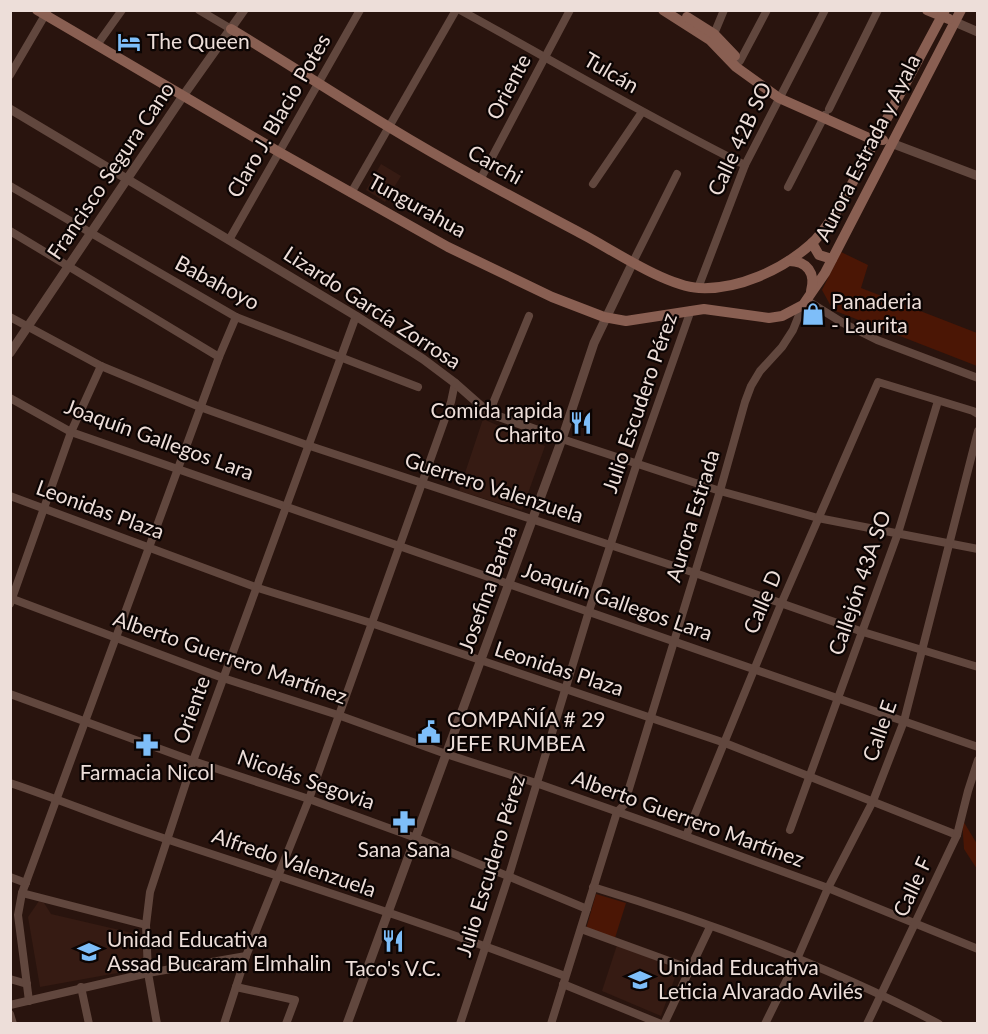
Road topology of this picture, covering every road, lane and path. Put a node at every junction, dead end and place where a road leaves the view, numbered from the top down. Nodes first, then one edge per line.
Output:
1 (122, 10) edge
2 (199, 10) edge
3 (244, 10) edge
4 (360, 10) edge
5 (458, 10) edge
6 (570, 10) edge
7 (663, 10) edge
8 (675, 10) edge
9 (724, 10) edge
10 (767, 10) edge
11 (825, 10) edge
12 (878, 10) edge
13 (927, 10) edge
14 (961, 10) edge
15 (43, 12) edge
16 (944, 14) edge
17 (955, 22) junction
18 (231, 29) junction
19 (978, 32) edge
20 (714, 34) junction
21 (97, 45) junction
22 (546, 56) junction
23 (740, 60) junction
24 (10, 75) edge
25 (319, 82) junction
26 (780, 95) junction
27 (183, 96) junction
28 (10, 109) edge
29 (642, 112) junction
30 (826, 113) junction
31 (389, 127) junction
32 (877, 138) junction
33 (891, 143) junction
34 (279, 152) junction
35 (745, 165) junction
36 (677, 174) dead end
37 (978, 176) edge
38 (127, 180) junction
39 (480, 180) junction
40 (593, 184) dead end
41 (10, 186) edge
42 (788, 187) dead end
43 (351, 193) junction
44 (10, 231) edge
45 (90, 234) junction
46 (229, 240) junction
47 (812, 243) junction
48 (832, 259) junction
49 (789, 261) junction
50 (633, 262) junction
51 (69, 266) junction
52 (698, 288) junction
53 (806, 300) junction
54 (691, 310) junction
55 (356, 316) junction
56 (529, 316) dead end
57 (10, 317) edge
58 (236, 317) junction
59 (604, 317) junction
60 (29, 326) junction
61 (10, 353) edge
62 (219, 357) junction
63 (340, 358) junction
64 (101, 366) junction
65 (978, 378) edge
66 (456, 383) junction
67 (418, 387) dead end
68 (11, 399) edge
69 (938, 400) junction
70 (200, 407) junction
71 (489, 413) junction
72 (978, 414) edge
73 (978, 431) edge
74 (71, 432) junction
75 (562, 439) junction
76 (307, 446) junction
77 (637, 463) junction
78 (179, 468) junction
79 (420, 483) junction
80 (720, 491) junction
81 (10, 496) edge
82 (286, 506) junction
83 (44, 508) junction
84 (818, 518) junction
85 (532, 520) junction
86 (898, 533) junction
87 (950, 542) junction
88 (398, 545) junction
89 (610, 545) junction
90 (150, 547) junction
91 (978, 549) edge
92 (695, 573) junction
93 (509, 584) junction
94 (258, 588) junction
95 (11, 600) edge
96 (781, 604) junction
97 (589, 611) junction
98 (371, 623) junction
99 (863, 632) junction
100 (116, 637) junction
101 (674, 641) junction
102 (923, 651) junction
103 (480, 661) junction
104 (978, 667) edge
105 (755, 669) junction
106 (223, 678) junction
107 (565, 689) junction
108 (10, 694) edge
109 (839, 699) junction
110 (338, 715) junction
111 (650, 718) junction
112 (904, 721) junction
113 (86, 722) junction
114 (725, 743) junction
115 (978, 747) edge
116 (446, 754) junction
117 (978, 760) edge
118 (193, 762) junction
119 (812, 776) junction
120 (10, 783) edge
121 (536, 783) junction
122 (57, 799) junction
123 (309, 799) junction
124 (873, 801) junction
125 (617, 812) junction
126 (790, 830) dead end
127 (957, 835) junction
128 (686, 836) junction
129 (416, 838) junction
130 (167, 840) junction
131 (279, 875) junction
132 (509, 875) junction
133 (10, 877) edge
134 (26, 883) junction
135 (593, 888) junction
136 (828, 888) junction
137 (22, 893) junction
138 (587, 909) junction
139 (388, 914) junction
140 (14, 916) edge
141 (915, 924) junction
142 (146, 926) junction
143 (711, 927) junction
144 (581, 929) junction
145 (485, 945) junction
146 (978, 949) edge
147 (246, 956) junction
148 (797, 959) junction
149 (691, 969) junction
150 (148, 973) junction
151 (10, 979) edge
152 (564, 980) junction
153 (27, 984) junction
154 (81, 987) junction
155 (236, 987) junction
156 (883, 994) junction
157 (29, 1000) junction
158 (10, 1005) edge
159 (10, 1014) edge
160 (13, 1023) edge
161 (89, 1023) edge
162 (158, 1023) edge
163 (224, 1023) edge
164 (286, 1023) edge
165 (347, 1023) edge
166 (460, 1023) edge
167 (551, 1023) edge
168 (662, 1023) edge
169 (765, 1023) edge
170 (867, 1023) edge
171 (939, 1023) edge

1 - 21 street
2 - 18 street, Carchi
3 - 18 street, Francisco Segura Cano
4 - 25 street, Claro J. Blacio Potes
5 - 22 street, Tulcán
5 - 31 street
6 - 22 street, Oriente
7 - 26 main road
8 - 20 main road
9 - 20 street
10 - 23 street
11 - 26 street, Calle 42B SO
12 - 30 street
13 - 16 main road
14 - 17 main road, Aurora Estrada y Ayala
15 - 21 main road, Tungurahua
15 - 24 street
16 - 17 main road
16 - 32 main road, Aurora Estrada y Ayala
17 - 19 street
17 - 33 main road, Aurora Estrada y Ayala
18 - 25 main road, Carchi
18 - 27 street, Francisco Segura Cano
20 - 23 main road
21 - 27 main road, Tungurahua
22 - 29 street, Tulcán
22 - 39 street, Oriente
23 - 26 main road
25 - 31 main road, Carchi
25 - 34 street, Claro J. Blacio Potes
26 - 30 main road
26 - 35 street, Calle 42B SO
27 - 34 main road, Tungurahua
27 - 38 street, Francisco Segura Cano
28 - 38 street, Lizardo García Zorrosa
29 - 35 street, Tulcán
29 - 40 street
30 - 32 main road
30 - 42 street
31 - 39 main road, Carchi
31 - 43 street
32 - 33 main road
32 - 47 main road, Aurora Estrada y Ayala
33 - 37 street
33 - 48 main road, Aurora Estrada y Ayala
34 - 43 main road, Tungurahua
34 - 46 street, Claro J. Blacio Potes
35 - 52 street, Calle 42B SO
36 - 50 street, Josefina Barba
38 - 45 street, Francisco Segura Cano
38 - 46 street, Lizardo García Zorrosa
39 - 50 main road, Carchi
41 - 45 street, Babahoyo
43 - 59 main road, Tungurahua
44 - 51 street
45 - 51 street, Francisco Segura Cano
45 - 58 street, Babahoyo
46 - 55 street, Lizardo García Zorrosa
47 - 48 main road
47 - 49 main road, Aurora Estrada y Ayala
48 - 53 main road, Aurora Estrada y Ayala
49 - 52 main road, Carchi
49 - 53 main road
50 - 52 main road, Carchi
50 - 59 street, Josefina Barba
51 - 60 street, Francisco Segura Cano
51 - 62 street
53 - 54 main road, Tungurahua
53 - 65 street
53 - 80 street, Aurora Estrada
54 - 59 main road, Tungurahua
54 - 77 street, Julio Escudero Pérez
55 - 63 street, Oriente
55 - 66 street, Lizardo García Zorrosa
56 - 71 street
57 - 60 street, Guerrero Valenzuela
58 - 62 street
58 - 63 street, Babahoyo
59 - 75 street, Josefina Barba
60 - 61 street, Francisco Segura Cano
60 - 64 street, Guerrero Valenzuela
62 - 70 street
63 - 67 street, Babahoyo
63 - 76 street, Oriente
64 - 70 street, Guerrero Valenzuela
64 - 74 street
66 - 71 street, Lizardo García Zorrosa
66 - 79 street
68 - 74 street, Joaquín Gallegos Lara
69 - 72 street
69 - 84 street, Calle D
69 - 86 street, Callejón 43A SO
70 - 76 street, Guerrero Valenzuela
70 - 78 street
71 - 75 street, Lizardo García Zorrosa
73 - 87 street, Calle E
74 - 78 street, Joaquín Gallegos Lara
74 - 83 street
75 - 77 street, Lizardo García Zorrosa
75 - 85 street, Josefina Barba
76 - 79 street, Guerrero Valenzuela
76 - 82 street, Oriente
77 - 80 street, Lizardo García Zorrosa
77 - 89 street, Julio Escudero Pérez
78 - 82 street, Joaquín Gallegos Lara
78 - 90 street
79 - 85 street, Guerrero Valenzuela
79 - 88 street
80 - 84 street, Lizardo García Zorrosa
80 - 92 street, Aurora Estrada
81 - 83 street, Leonidas Plaza
82 - 88 street, Joaquín Gallegos Lara
82 - 94 street, Oriente
83 - 90 street, Leonidas Plaza
83 - 95 street
84 - 86 street, Lizardo García Zorrosa
84 - 96 street, Calle D
85 - 89 street, Guerrero Valenzuela
85 - 93 street, Josefina Barba
86 - 87 street, Lizardo García Zorrosa
86 - 99 street, Callejón 43A SO
87 - 91 street, Lizardo García Zorrosa
87 - 102 street, Calle E
88 - 93 street, Joaquín Gallegos Lara
88 - 98 street
89 - 92 street, Guerrero Valenzuela
89 - 97 street, Julio Escudero Pérez
90 - 94 street, Leonidas Plaza
90 - 100 street
92 - 96 street, Guerrero Valenzuela
92 - 101 street, Aurora Estrada
93 - 97 street, Joaquín Gallegos Lara
93 - 103 street, Josefina Barba
94 - 98 street, Leonidas Plaza
94 - 106 street, Oriente
95 - 100 street, Alberto Guerrero Martínez
96 - 99 street, Guerrero Valenzuela
96 - 105 street, Calle D
97 - 101 street, Joaquín Gallegos Lara
97 - 107 street, Julio Escudero Pérez
98 - 103 street, Leonidas Plaza
98 - 110 street
99 - 102 street, Guerrero Valenzuela
99 - 109 street, Callejón 43A SO
100 - 106 street, Alberto Guerrero Martínez
100 - 113 street
101 - 105 street, Joaquín Gallegos Lara
101 - 111 street, Aurora Estrada
102 - 104 street, Guerrero Valenzuela
102 - 112 street, Calle E
103 - 107 street, Leonidas Plaza
103 - 116 street, Josefina Barba
105 - 109 street, Joaquín Gallegos Lara
105 - 114 street, Calle D
106 - 110 street, Alberto Guerrero Martínez
106 - 118 street, Oriente
107 - 111 street, Leonidas Plaza
107 - 121 street, Julio Escudero Pérez
108 - 113 street, Nicolás Segovia
109 - 112 street, Joaquín Gallegos Lara
109 - 119 street, Callejón 43A SO
110 - 116 street, Alberto Guerrero Martínez
110 - 123 street
111 - 114 street, Leonidas Plaza
111 - 125 street, Aurora Estrada
112 - 115 street, Joaquín Gallegos Lara
112 - 124 street, Calle E
113 - 118 street, Nicolás Segovia
113 - 122 street
114 - 119 street, Leonidas Plaza
114 - 128 street, Calle D
116 - 121 street, Alberto Guerrero Martínez
116 - 129 street, Josefina Barba
117 - 127 street, Calle F
118 - 123 street, Nicolás Segovia
118 - 130 street, Oriente
119 - 124 street, Leonidas Plaza
119 - 126 street, Callejón 43A SO
120 - 122 street, Alfredo Valenzuela
121 - 125 street, Alberto Guerrero Martínez
121 - 132 street, Julio Escudero Pérez
122 - 130 street, Alfredo Valenzuela
122 - 134 street
123 - 129 street, Nicolás Segovia
123 - 131 street
124 - 127 street, Leonidas Plaza
124 - 136 street, Calle E
125 - 128 street, Alberto Guerrero Martínez
125 - 135 street, Aurora Estrada
127 - 141 street, Calle F
128 - 136 street, Alberto Guerrero Martínez
129 - 132 street, Nicolás Segovia
129 - 139 street, Josefina Barba
130 - 131 street, Alfredo Valenzuela
130 - 142 street, Oriente
131 - 139 street, Alfredo Valenzuela
131 - 147 street
132 - 138 street, Nicolás Segovia
132 - 145 street, Julio Escudero Pérez
133 - 134 street
134 - 137 street
135 - 138 street, Aurora Estrada
135 - 143 street
136 - 141 street, Alberto Guerrero Martínez
136 - 148 street, Calle E
137 - 140 street
137 - 142 street
138 - 144 street, Aurora Estrada
139 - 145 street, Alfredo Valenzuela
139 - 165 street, Josefina Barba
140 - 153 street
141 - 146 street, Alberto Guerrero Martínez
141 - 156 street, Calle F
142 - 150 street, Oriente
143 - 148 street
143 - 149 street
144 - 149 street
144 - 152 street, Aurora Estrada
145 - 152 street, Alfredo Valenzuela
145 - 166 street, Julio Escudero Pérez
147 - 150 street
147 - 155 street
148 - 156 street
148 - 169 street, Calle E
149 - 168 street
150 - 154 street
150 - 162 street, Oriente
151 - 153 street
152 - 167 street, Aurora Estrada
152 - 168 street, Alfredo Valenzuela
153 - 157 street
154 - 157 street
154 - 161 street
155 - 163 street
155 - 164 street
156 - 170 street, Calle F
156 - 171 street
157 - 158 street
159 - 160 street

